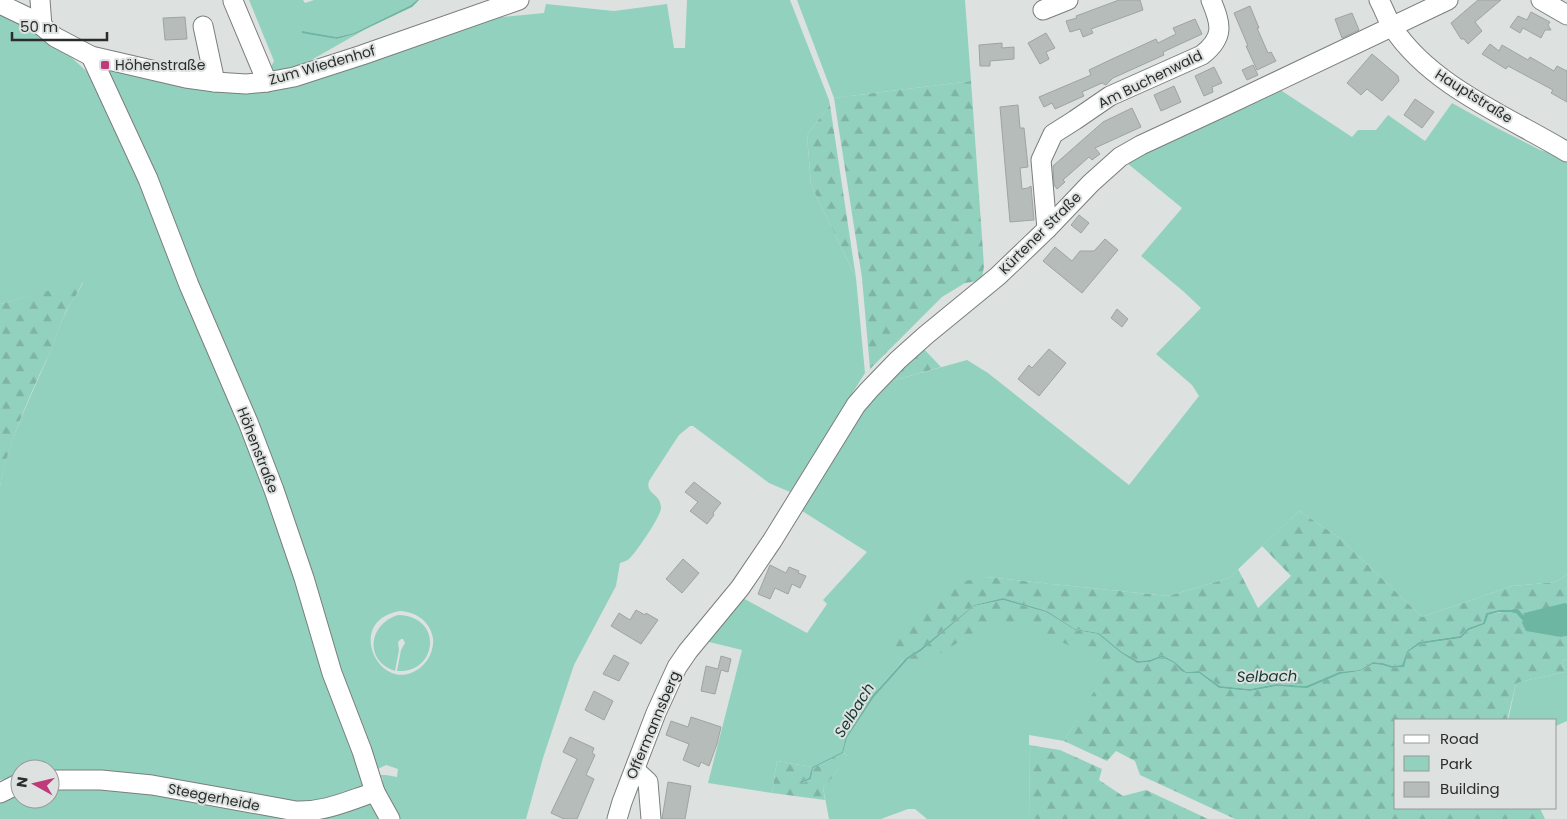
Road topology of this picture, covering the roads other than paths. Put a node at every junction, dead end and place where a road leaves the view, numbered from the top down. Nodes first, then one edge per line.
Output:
1 (40, 0) edge
2 (519, 0) edge
3 (1068, 0) edge
4 (1211, 0) edge
5 (1379, 0) edge
6 (1448, 0) edge
7 (1541, 0) edge
8 (233, 1) dead end
9 (0, 4) edge
10 (1043, 10) dead end
11 (1567, 15) edge
12 (42, 26) junction
13 (203, 26) dead end
14 (1392, 28) junction
15 (91, 56) junction
16 (215, 82) junction
17 (267, 82) junction
18 (1567, 152) edge
19 (1047, 229) junction
20 (772, 541) joint
21 (635, 770) junction
22 (60, 780) edge
23 (374, 792) junction
24 (390, 819) edge
25 (617, 819) edge
26 (651, 819) edge

1 - 12 street
2 - 17 street, Zum Wiedenhof
3 - 10 street
4 - 19 street, Am Buchenwald
5 - 14 street, Hauptstraße
6 - 14 street, Kürtener Straße
7 - 11 street
8 - 17 street
9 - 12 street
12 - 15 street
13 - 16 street
14 - 18 street, Hauptstraße
14 - 19 street, Kürtener Straße
15 - 16 street, Zum Wiedenhof
15 - 23 street, Höhenstraße
16 - 17 street, Zum Wiedenhof
19 - 20 street, Kürtener Straße
20 - 21 street, Offermannsberg
21 - 25 street, Offermannsberg
21 - 26 street
22 - 23 street, Steegerheide
23 - 24 street, Höhenstraße

